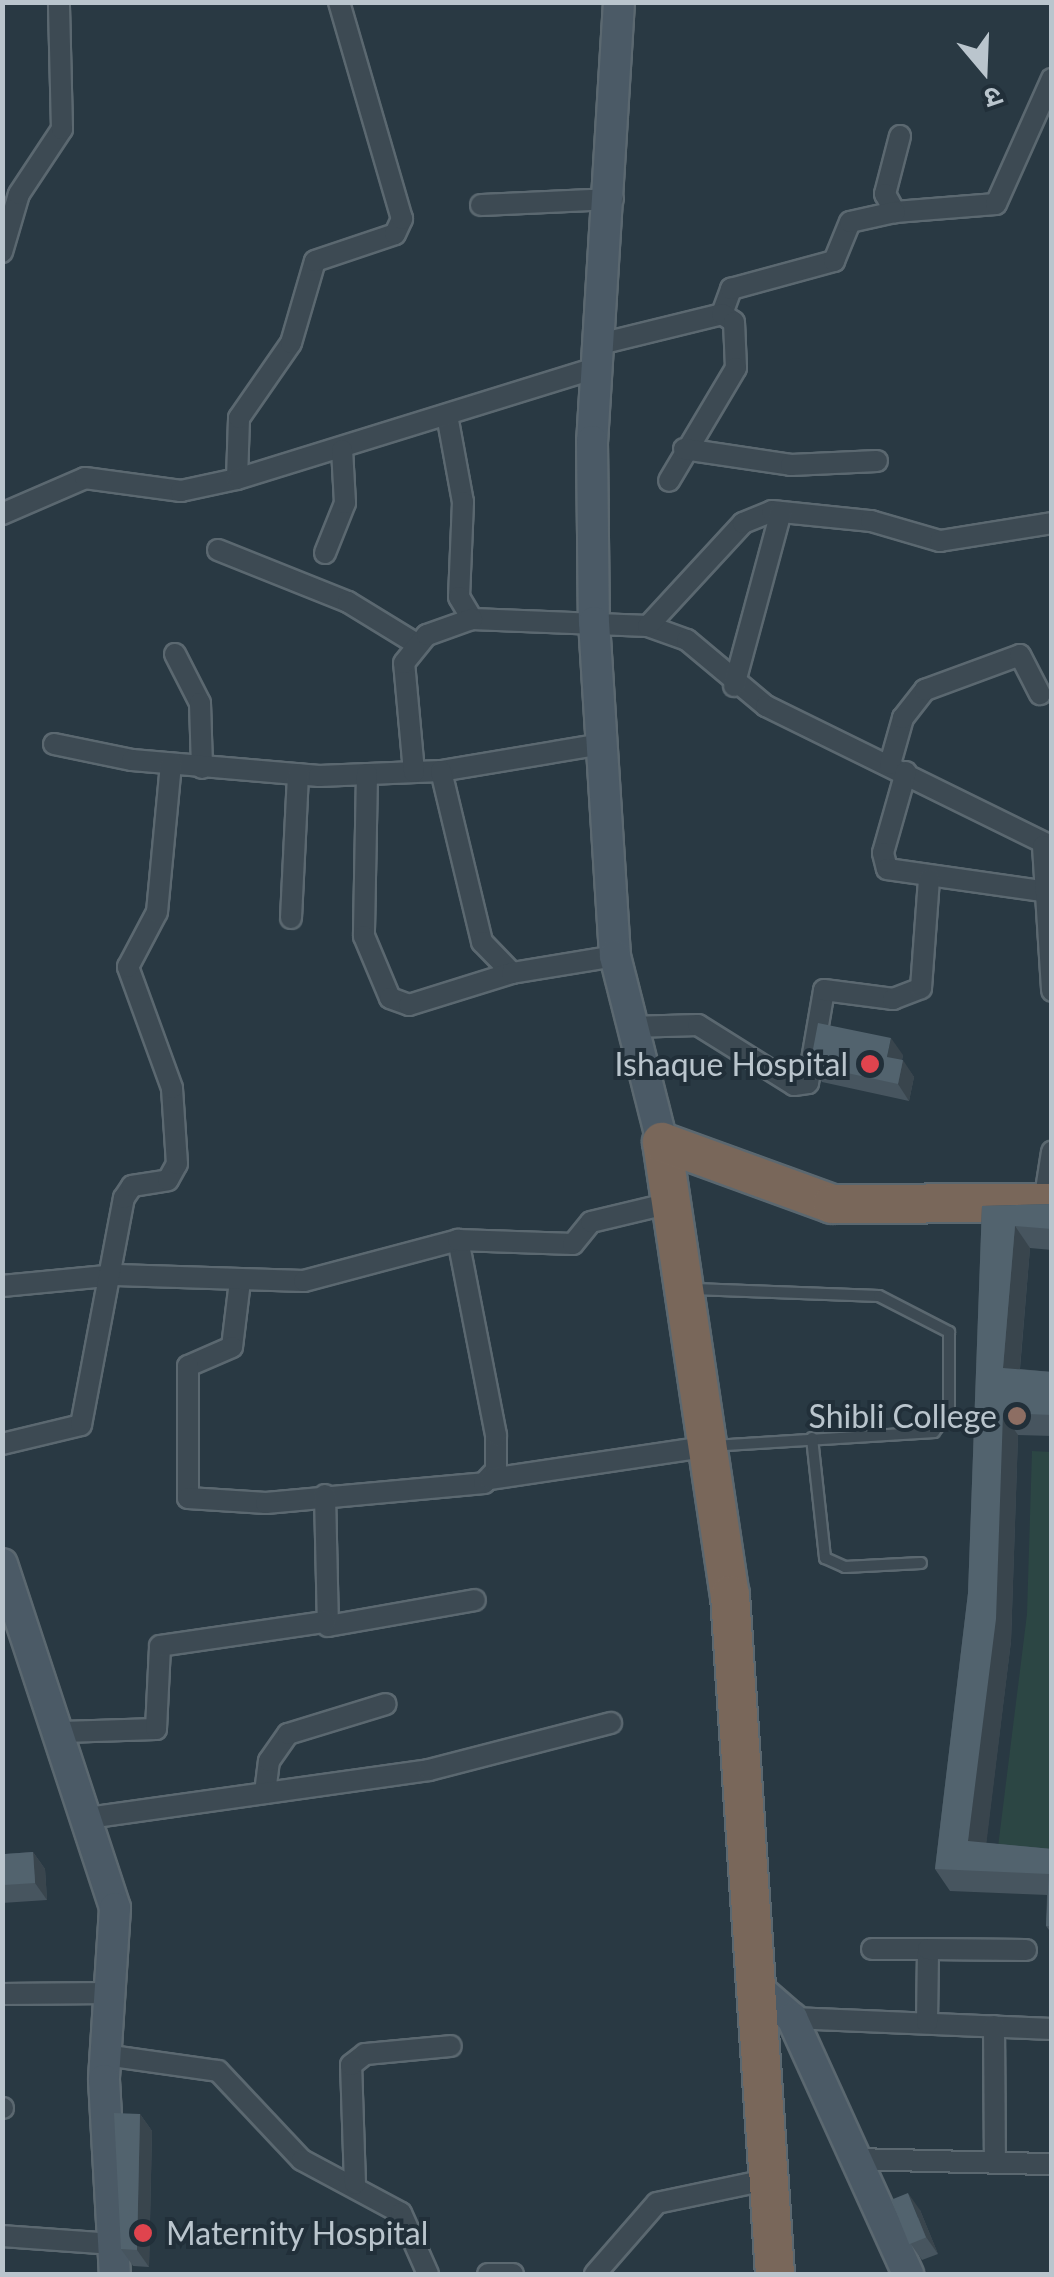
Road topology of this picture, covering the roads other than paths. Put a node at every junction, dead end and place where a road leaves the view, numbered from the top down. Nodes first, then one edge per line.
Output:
1 (60, 2) edge
2 (339, 2) edge
3 (619, 2) edge
4 (1052, 79) edge
5 (900, 136) dead end
6 (613, 199) junction
7 (480, 205) dead end
8 (895, 212) junction
9 (2, 252) edge
10 (722, 314) junction
11 (598, 356) junction
12 (447, 414) junction
13 (684, 449) junction
14 (342, 450) junction
15 (877, 461) dead end
16 (238, 479) junction
17 (669, 481) dead end
18 (781, 512) junction
19 (2, 514) edge
20 (1052, 523) edge
21 (218, 550) dead end
22 (326, 552) dead end
23 (472, 619) junction
24 (594, 622) junction
25 (648, 626) junction
26 (415, 643) junction
27 (175, 654) dead end
28 (734, 686) junction
29 (1040, 694) dead end
30 (54, 744) dead end
31 (602, 744) junction
32 (171, 764) junction
33 (202, 768) junction
34 (898, 768) junction
35 (442, 771) junction
36 (414, 772) junction
37 (298, 774) junction
38 (367, 774) junction
39 (1047, 846) edge
40 (929, 879) junction
41 (1042, 891) junction
42 (291, 918) dead end
43 (615, 956) junction
44 (512, 973) junction
45 (1052, 990) edge
46 (631, 1027) junction
47 (662, 1142) junction
48 (1052, 1152) edge
49 (746, 1178) junction
50 (674, 1202) junction
51 (1048, 1203) edge
52 (458, 1240) junction
53 (116, 1274) junction
54 (240, 1281) junction
55 (2, 1286) edge
56 (688, 1289) junction
57 (812, 1438) junction
58 (2, 1444) edge
59 (712, 1446) junction
60 (491, 1479) junction
61 (326, 1495) junction
62 (922, 1563) dead end
63 (3, 1568) edge
64 (475, 1600) dead end
65 (325, 1622) junction
66 (386, 1704) dead end
67 (611, 1724) dead end
68 (63, 1732) junction
69 (265, 1793) junction
70 (88, 1818) junction
71 (928, 1948) junction
72 (872, 1950) dead end
73 (1026, 1950) dead end
74 (762, 1992) junction
75 (109, 1993) junction
76 (2, 1994) edge
77 (792, 2018) junction
78 (927, 2023) junction
79 (994, 2026) junction
80 (1052, 2028) edge
81 (452, 2046) dead end
82 (105, 2055) junction
83 (995, 2156) junction
84 (856, 2159) junction
85 (1052, 2164) edge
86 (771, 2179) junction
87 (355, 2184) junction
88 (2, 2236) edge
89 (114, 2259) edge
90 (428, 2274) edge
91 (488, 2274) edge
92 (513, 2274) edge
93 (595, 2274) edge
94 (775, 2274) edge
95 (908, 2274) edge

1 - 9 street
2 - 16 street
3 - 6 street
4 - 8 street
5 - 8 street
6 - 7 street
6 - 11 street
8 - 10 street
10 - 11 street
10 - 13 street
11 - 12 street
11 - 24 street
12 - 14 street
12 - 23 street
13 - 15 street
13 - 17 street
14 - 16 street
14 - 22 street
16 - 19 street
18 - 20 street
18 - 25 street
18 - 28 street
21 - 26 street
23 - 24 street
23 - 26 street
24 - 25 street
24 - 31 street
25 - 28 street
26 - 36 street
27 - 33 street
28 - 34 street
29 - 34 street
30 - 32 street
31 - 35 street
31 - 43 street
32 - 33 street
32 - 53 street
33 - 37 street
34 - 39 street
34 - 40 street
35 - 36 street
35 - 44 street
36 - 38 street
37 - 38 street
37 - 42 street
38 - 44 street
39 - 41 street
40 - 41 street
40 - 46 street
41 - 45 street
43 - 44 street
43 - 46 street
46 - 47 street
47 - 49 highway
47 - 50 highway
48 - 51 street
49 - 50 highway
49 - 51 highway
50 - 52 street
50 - 56 highway
52 - 54 street
52 - 60 street
53 - 54 street
53 - 55 street
53 - 58 street
54 - 61 street
56 - 57 lane
56 - 59 highway
57 - 59 lane
57 - 62 lane
59 - 60 street
59 - 74 highway
60 - 61 street
61 - 65 street
63 - 68 street
64 - 65 street
65 - 68 street
66 - 69 street
67 - 69 street
68 - 70 street
69 - 70 street
70 - 75 street
71 - 72 street
71 - 73 street
71 - 78 street
74 - 77 street
74 - 86 highway
75 - 76 street
75 - 82 street
77 - 78 street
77 - 84 street
78 - 79 street
79 - 80 street
79 - 83 street
81 - 87 street
82 - 87 street
82 - 89 street
83 - 84 street
83 - 85 street
84 - 95 street
86 - 93 street
86 - 94 highway
87 - 90 street
88 - 89 street
91 - 92 street

